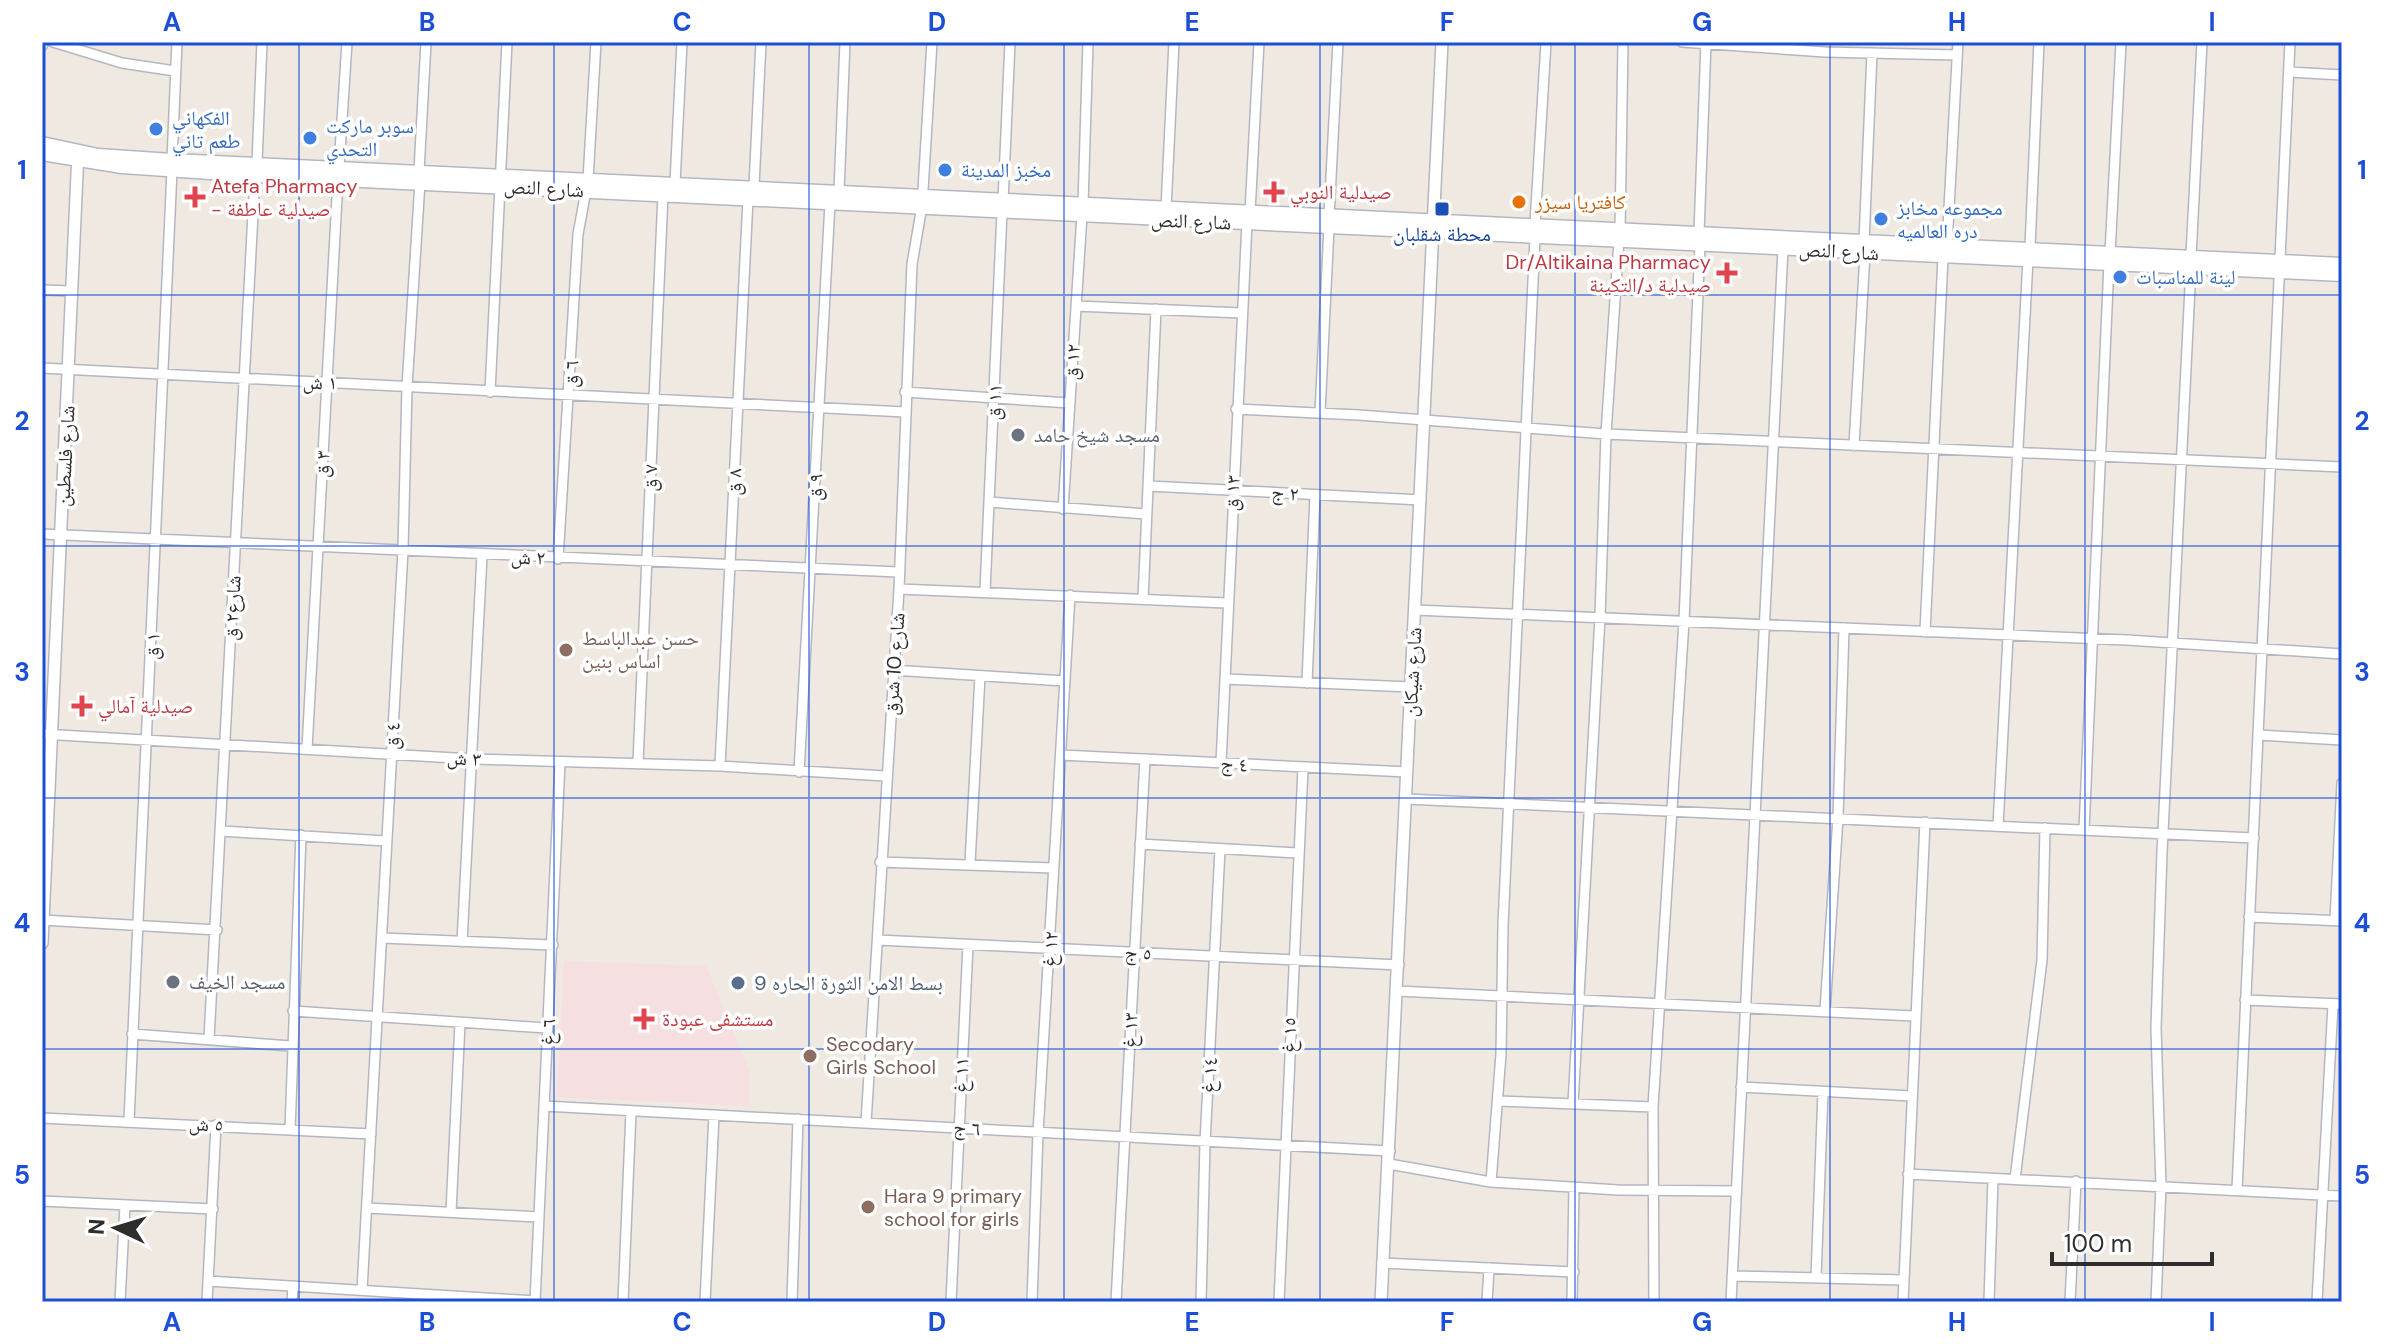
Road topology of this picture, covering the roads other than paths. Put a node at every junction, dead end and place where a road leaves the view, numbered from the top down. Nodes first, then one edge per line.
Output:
1 (53, 42) edge
2 (177, 42) edge
3 (262, 42) edge
4 (347, 42) edge
5 (426, 42) edge
6 (507, 42) edge
7 (596, 42) edge
8 (682, 42) edge
9 (761, 42) edge
10 (845, 42) edge
11 (932, 42) edge
12 (1010, 42) edge
13 (1088, 42) edge
14 (1174, 42) edge
15 (1259, 42) edge
16 (1338, 42) edge
17 (1442, 42) edge
18 (1546, 42) edge
19 (1623, 42) edge
20 (1682, 42) edge
21 (1958, 42) edge
22 (2039, 42) edge
23 (2121, 42) edge
24 (2202, 42) edge
25 (2290, 42) edge
26 (1706, 43) edge
27 (1787, 45) edge
28 (1872, 53) junction
29 (1957, 55) junction
30 (175, 71) junction
31 (2289, 72) junction
32 (2342, 75) edge
33 (42, 143) edge
34 (42, 154) edge
35 (78, 157) junction
36 (172, 165) junction
37 (256, 170) junction
38 (339, 173) junction
39 (419, 176) junction
40 (500, 181) junction
41 (675, 183) junction
42 (587, 186) junction
43 (754, 186) junction
44 (839, 191) junction
45 (663, 194) junction
46 (748, 199) junction
47 (922, 201) junction
48 (830, 203) junction
49 (1002, 206) junction
50 (1166, 209) junction
51 (1082, 210) junction
52 (1248, 217) junction
53 (1329, 221) junction
54 (1434, 227) junction
55 (1535, 231) junction
56 (1619, 235) junction
57 (1700, 239) junction
58 (1865, 247) junction
59 (1783, 248) junction
60 (1945, 251) junction
61 (2029, 253) junction
62 (2109, 258) junction
63 (2191, 262) junction
64 (2342, 264) edge
65 (2280, 266) junction
66 (2342, 275) edge
67 (42, 290) edge
68 (72, 291) junction
69 (1076, 306) junction
70 (1156, 309) junction
71 (1241, 313) junction
72 (42, 368) edge
73 (69, 369) junction
74 (162, 377) junction
75 (243, 380) junction
76 (326, 382) junction
77 (407, 387) junction
78 (490, 392) junction
79 (905, 392) junction
80 (570, 395) junction
81 (994, 399) junction
82 (653, 400) junction
83 (737, 403) junction
84 (1069, 403) junction
85 (819, 406) junction
86 (1236, 409) junction
87 (905, 412) junction
88 (1320, 413) junction
89 (1424, 421) junction
90 (1527, 429) junction
91 (1606, 434) junction
92 (1692, 437) junction
93 (1772, 440) junction
94 (1854, 446) junction
95 (1934, 449) junction
96 (2017, 452) junction
97 (2101, 457) junction
98 (2179, 461) junction
99 (2271, 464) junction
100 (2342, 467) edge
101 (1149, 486) junction
102 (1232, 490) junction
103 (1315, 495) junction
104 (1421, 500) junction
105 (989, 502) junction
106 (1063, 509) junction
107 (1146, 514) junction
108 (42, 534) edge
109 (60, 534) junction
110 (157, 538) junction
111 (236, 541) junction
112 (318, 545) junction
113 (403, 550) junction
114 (482, 555) junction
115 (558, 559) junction
116 (647, 562) junction
117 (731, 567) junction
118 (811, 570) junction
119 (898, 572) junction
120 (899, 589) junction
121 (985, 591) junction
122 (1070, 595) junction
123 (1143, 599) junction
124 (1226, 603) junction
125 (1415, 610) junction
126 (1519, 614) junction
127 (1600, 617) junction
128 (1684, 621) junction
129 (1765, 623) junction
130 (1844, 628) junction
131 (1925, 632) junction
132 (2007, 636) junction
133 (2092, 639) junction
134 (2173, 643) junction
135 (2262, 648) junction
136 (2342, 654) edge
137 (892, 670) junction
138 (980, 676) junction
139 (1225, 679) junction
140 (1065, 681) junction
141 (1307, 683) junction
142 (1411, 687) junction
143 (46, 734) edge
144 (2259, 735) junction
145 (147, 740) junction
146 (2342, 740) edge
147 (225, 743) junction
148 (307, 749) junction
149 (391, 754) junction
150 (1061, 755) junction
151 (472, 759) junction
152 (1145, 759) junction
153 (560, 762) junction
154 (638, 762) junction
155 (1221, 763) junction
156 (720, 766) junction
157 (1303, 768) junction
158 (799, 772) junction
159 (1407, 772) junction
160 (885, 776) junction
161 (2342, 783) edge
162 (1406, 799) junction
163 (1509, 804) junction
164 (1589, 809) junction
165 (1670, 811) junction
166 (1755, 814) junction
167 (1838, 818) junction
168 (1925, 822) junction
169 (1998, 826) junction
170 (2045, 828) junction
171 (2084, 830) junction
172 (221, 831) junction
173 (2164, 832) junction
174 (301, 835) junction
175 (2254, 838) junction
176 (386, 841) junction
177 (1140, 844) junction
178 (1220, 849) junction
179 (1298, 853) junction
180 (880, 862) junction
181 (970, 863) junction
182 (1053, 868) junction
183 (2249, 917) junction
184 (42, 920) edge
185 (2339, 921) edge
186 (138, 927) junction
187 (217, 930) junction
188 (382, 938) junction
189 (878, 940) junction
190 (462, 942) junction
191 (42, 943) edge
192 (553, 945) junction
193 (968, 945) junction
194 (1050, 949) junction
195 (1133, 953) junction
196 (1216, 956) junction
197 (1292, 962) junction
198 (1399, 965) junction
199 (1397, 991) junction
200 (1502, 996) junction
201 (1578, 999) junction
202 (2245, 1000) junction
203 (1659, 1003) junction
204 (2338, 1004) edge
205 (1744, 1006) junction
206 (1825, 1010) junction
207 (293, 1011) junction
208 (378, 1016) junction
209 (1914, 1016) junction
210 (460, 1023) junction
211 (547, 1028) junction
212 (132, 1034) junction
213 (209, 1039) junction
214 (291, 1046) junction
215 (1741, 1087) junction
216 (1823, 1092) junction
217 (1912, 1096) junction
218 (1498, 1101) junction
219 (1573, 1104) junction
220 (544, 1106) junction
221 (1653, 1107) junction
222 (631, 1111) junction
223 (714, 1115) junction
224 (42, 1118) edge
225 (798, 1119) junction
226 (129, 1121) junction
227 (866, 1123) junction
228 (216, 1125) junction
229 (959, 1127) junction
230 (290, 1129) junction
231 (1038, 1133) junction
232 (371, 1134) junction
233 (1125, 1138) junction
234 (1205, 1143) junction
235 (1284, 1147) junction
236 (1390, 1151) junction
237 (1389, 1164) junction
238 (1908, 1174) junction
239 (1993, 1179) junction
240 (2015, 1179) junction
241 (2076, 1181) junction
242 (1491, 1182) junction
243 (2161, 1186) junction
244 (1574, 1187) junction
245 (1651, 1189) junction
246 (2237, 1190) junction
247 (1736, 1191) junction
248 (2322, 1195) junction
249 (2342, 1196) edge
250 (42, 1201) edge
251 (125, 1205) junction
252 (367, 1208) junction
253 (213, 1209) junction
254 (451, 1212) junction
255 (539, 1217) junction
256 (1382, 1263) junction
257 (1489, 1268) junction
258 (1574, 1272) junction
259 (1732, 1276) junction
260 (1816, 1278) junction
261 (1904, 1280) junction
262 (208, 1281) junction
263 (293, 1286) junction
264 (362, 1290) junction
265 (448, 1299) edge
266 (535, 1301) edge
267 (120, 1302) edge
268 (207, 1302) edge
269 (292, 1302) edge
270 (623, 1302) edge
271 (705, 1302) edge
272 (792, 1302) edge
273 (951, 1302) edge
274 (1032, 1302) edge
275 (1116, 1302) edge
276 (1201, 1302) edge
277 (1279, 1302) edge
278 (1381, 1302) edge
279 (1487, 1302) edge
280 (1572, 1302) edge
281 (1654, 1302) edge
282 (1731, 1302) edge
283 (1903, 1302) edge
284 (1989, 1302) edge
285 (2070, 1302) edge
286 (2156, 1302) edge
287 (2317, 1302) edge

1 - 30 street
2 - 30 street, ١ ق
3 - 37 street, شارع٢ ق
4 - 38 street, ٣ ق
5 - 39 street, ٤ ق
6 - 40 street
7 - 42 street, ٦ ق
8 - 41 street
9 - 43 street
10 - 44 street
11 - 47 street, شارع 10 شرق
12 - 49 street, ١١ ق
13 - 51 street, ١٢ ق
14 - 50 street
15 - 52 street, ١٣ ق
16 - 53 street
17 - 54 street, شارع شيكان
18 - 55 street
19 - 56 street
20 - 26 street
21 - 29 street
22 - 61 street
23 - 62 street
24 - 63 street
25 - 31 street
26 - 27 street
26 - 57 street
27 - 28 street
28 - 29 street
28 - 58 street
29 - 60 street
30 - 36 street, ١ ق
31 - 32 street
31 - 65 street
33 - 35 main road, شارع النص
34 - 35 main road, شارع النص
35 - 36 main road, شارع النص
35 - 36 main road, شارع النص
35 - 68 street, شارع فلسطين
36 - 37 main road, شارع النص
36 - 74 street, ١ ق
37 - 38 main road, شارع النص
37 - 75 street, شارع٢ ق
38 - 39 main road, شارع النص
38 - 76 street, ٣ ق
39 - 40 main road, شارع النص
39 - 77 street, ٤ ق
40 - 42 main road, شارع النص
40 - 78 street
41 - 42 main road, شارع النص
41 - 43 main road, شارع النص
42 - 45 main road, شارع النص
42 - 80 street, ٦ ق
43 - 44 main road, شارع النص
43 - 46 street
44 - 47 main road, شارع النص
45 - 46 main road, شارع النص
45 - 82 street, ٧ ق
46 - 48 main road, شارع النص
46 - 83 street, ٨ ق
47 - 48 main road, شارع النص
47 - 49 main road, شارع النص
47 - 79 street, شارع 10 شرق
48 - 85 street, ٩ ق
49 - 51 main road, شارع النص
49 - 81 street, ١١ ق
50 - 51 main road, شارع النص
50 - 52 main road, شارع النص
51 - 52 main road, شارع النص
51 - 69 street, ١٢ ق
52 - 53 main road, شارع النص
52 - 71 street, ١٣ ق
53 - 54 main road, شارع النص
53 - 88 street
54 - 55 main road, شارع النص
54 - 89 street, شارع شيكان
55 - 56 main road, شارع النص
55 - 90 street
56 - 57 main road, شارع النص
56 - 91 street
57 - 58 main road, شارع النص
57 - 59 main road, شارع النص
57 - 92 street
58 - 59 main road, شارع النص
58 - 60 main road, شارع النص
58 - 94 street
59 - 93 street
60 - 61 main road, شارع النص
60 - 95 street
61 - 62 main road, شارع النص
61 - 96 street
62 - 63 main road, شارع النص
62 - 97 street
63 - 65 main road, شارع النص
63 - 98 street
64 - 65 main road, شارع النص
65 - 66 main road, شارع النص
65 - 99 street
67 - 68 street
68 - 73 street, شارع فلسطين
69 - 70 street
69 - 84 street, ١٢ ق
70 - 71 street
70 - 101 street
71 - 86 street, ١٣ ق
72 - 73 street, ١ ش
73 - 74 street, ١ ش
73 - 109 street, شارع فلسطين
74 - 75 street, ١ ش
74 - 110 street, ١ ق
75 - 76 street, ١ ش
75 - 111 street, شارع٢ ق
76 - 77 street, ١ ش
76 - 112 street, ٣ ق
77 - 78 street, ١ ش
77 - 113 street, ٤ ق
78 - 80 street, ١ ش
79 - 81 street
79 - 87 street, شارع 10 شرق
80 - 82 street, ١ ش
80 - 115 street, ٦ ق
81 - 84 street
81 - 105 street, ١١ ق
82 - 83 street, ١ ش
82 - 116 street, ٧ ق
83 - 85 street, ١ ش
83 - 117 street, ٨ ق
84 - 106 street, ١٢ ق
85 - 87 street, ١ ش
85 - 118 street, ٩ ق
86 - 88 street
86 - 102 street, ١٣ ق
87 - 119 street, شارع 10 شرق
88 - 89 street
89 - 90 street
89 - 104 street, شارع شيكان
90 - 91 street
90 - 126 street
91 - 92 street
91 - 127 street
92 - 93 street
92 - 128 street
93 - 94 street
93 - 129 street
94 - 95 street
95 - 96 street
95 - 131 street
96 - 97 street
96 - 132 street
97 - 98 street
97 - 133 street
98 - 99 street
98 - 134 street
99 - 100 street
99 - 135 street
101 - 102 street, ٢ ج
101 - 107 street
102 - 103 street, ٢ ج
102 - 124 street, ١٣ ق
103 - 104 street, ٢ ج
103 - 141 street
104 - 125 street, شارع شيكان
105 - 106 street
105 - 121 street, ١١ ق
106 - 107 street
107 - 123 street
108 - 109 street, ٢ ش
109 - 110 street, ٢ ش
109 - 143 street, شارع فلسطين
110 - 111 street, ٢ ش
110 - 145 street, ١ ق
111 - 112 street, ٢ ش
111 - 147 street, شارع٢ ق
112 - 113 street, ٢ ش
112 - 148 street, ٣ ق
113 - 114 street, ٢ ش
113 - 149 street, ٤ ق
114 - 115 street, ٢ ش
114 - 151 street
115 - 116 street, ٢ ش
116 - 117 street, ٢ ش
116 - 154 street, ٧ ق
117 - 118 street, ٢ ش
117 - 156 street, ٨ ق
118 - 119 street, ٢ ش
118 - 158 street, ٩ ق
119 - 120 street, شارع 10 شرق
120 - 121 street
120 - 137 street, شارع 10 شرق
121 - 122 street
122 - 123 street
122 - 140 street, ١٢ غ
123 - 124 street
124 - 139 street, ١٣ ق
125 - 126 street
125 - 142 street, شارع شيكان
126 - 127 street
126 - 163 street
127 - 128 street
127 - 164 street
128 - 129 street
128 - 165 street
129 - 130 street
129 - 166 street
130 - 131 street
130 - 167 street
131 - 132 street
132 - 133 street
132 - 169 street
133 - 134 street
133 - 171 street
134 - 135 street
134 - 173 street
135 - 136 street
135 - 144 street
137 - 138 street
137 - 160 street, شارع 10 شرق
138 - 140 street
138 - 181 street
139 - 141 street
139 - 155 street, ١٣ ق
140 - 150 street, ١٢ غ
141 - 142 street
142 - 159 street, شارع شيكان
143 - 145 street, ٣ ش
143 - 184 street, شارع فلسطين
144 - 146 street
144 - 175 street
145 - 147 street, ٣ ش
145 - 186 street, ١ ق
147 - 148 street, ٣ ش
147 - 172 street, شارع٢ ق
148 - 149 street, ٣ ش
149 - 151 street, ٣ ش
149 - 176 street, ٤ ق
150 - 152 street, ٤ ج
150 - 182 street, ١٢ غ
151 - 153 street, ٣ ش
151 - 190 street
152 - 155 street, ٤ ج
152 - 177 street, ١٣ غ
153 - 154 street, ٣ ش
153 - 192 street, ٦ غ
154 - 156 street, ٣ ش
155 - 157 street, ٤ ج
156 - 158 street, ٣ ش
157 - 159 street, ٤ ج
157 - 179 street, ١٥ غ
158 - 160 street, ٣ ش
159 - 162 street, شارع شيكان
160 - 180 street, شارع 10 شرق
161 - 185 street
162 - 163 street
162 - 198 street, شارع شيكان
163 - 164 street
163 - 200 street
164 - 165 street
164 - 201 street
165 - 166 street
165 - 203 street
166 - 167 street
166 - 205 street
167 - 168 street
167 - 206 street
168 - 169 street
168 - 209 street
169 - 170 street
170 - 171 street
170 - 240 street
171 - 173 street
172 - 174 street
172 - 187 street, شارع٢ ق
173 - 175 street
173 - 243 street
174 - 176 street
174 - 207 street
175 - 183 street
176 - 188 street, ٤ ق
177 - 178 street
177 - 195 street, ١٣ غ
178 - 179 street
178 - 196 street, ١٤ غ
179 - 197 street, ١٥ غ
180 - 181 street
180 - 189 street, شارع 10 شرق
181 - 182 street
182 - 194 street, ١٢ غ
183 - 185 street
183 - 202 street
184 - 186 street
184 - 191 street, شارع فلسطين
186 - 187 street
186 - 212 street, ١ ق
187 - 213 street, شارع٢ ق
188 - 190 street
188 - 208 street, ٤ ق
189 - 193 street, ٥ ج
189 - 227 street, شارع 10 شرق
190 - 192 street
192 - 211 street, ٦ غ
193 - 194 street, ٥ ج
193 - 229 street, ١١ غ
194 - 195 street, ٥ ج
194 - 231 street, ١٢ غ
195 - 196 street, ٥ ج
195 - 233 street, ١٣ غ
196 - 197 street, ٥ ج
196 - 234 street, ١٤ غ
197 - 198 street, ٥ ج
197 - 235 street, ١٥ غ
198 - 199 street, شارع شيكان
199 - 200 street
199 - 236 street, شارع شيكان
200 - 201 street
200 - 218 street
201 - 203 street
201 - 219 street
202 - 204 street
202 - 246 street
203 - 205 street
203 - 221 street
204 - 248 street
205 - 206 street
205 - 215 street
206 - 209 street
207 - 208 street
207 - 214 street
208 - 210 street
208 - 232 street, ٤ ق
209 - 217 street
210 - 211 street
210 - 254 street
211 - 220 street, ٦ غ
212 - 213 street
212 - 226 street, ١ ق
213 - 214 street
214 - 230 street
215 - 216 street
215 - 247 street
216 - 217 street
216 - 260 street
217 - 238 street
218 - 219 street
218 - 242 street
219 - 221 street
220 - 222 street, ٦ ج
220 - 255 street, ٦ غ
221 - 245 street
222 - 223 street, ٦ ج
222 - 270 street
223 - 225 street, ٦ ج
223 - 271 street
224 - 226 street, ٥ ش
225 - 227 street, ٦ ج
225 - 272 street
226 - 228 street, ٥ ش
227 - 229 street, ٦ ج
228 - 230 street, ٥ ش
228 - 253 street
229 - 231 street, ٦ ج
229 - 273 street, ١١ غ
230 - 232 street, ٥ ش
231 - 233 street, ٦ ج
231 - 274 street, ١٢ غ
232 - 252 street, ٤ ق
233 - 234 street, ٦ ج
233 - 275 street, ١٣ غ
234 - 235 street, ٦ ج
234 - 276 street, ١٤ غ
235 - 236 street, ٦ ج
235 - 277 street, ١٥ غ
236 - 237 street, شارع شيكان
237 - 242 street
237 - 256 street, شارع شيكان
238 - 239 street
238 - 261 street
239 - 240 street
239 - 284 street
240 - 241 street
241 - 243 street
241 - 285 street
242 - 244 street
243 - 246 street
243 - 286 street
244 - 245 street
244 - 258 street
245 - 247 street
245 - 281 street
246 - 248 street
247 - 259 street
248 - 249 street
248 - 287 street
250 - 251 street
251 - 253 street
251 - 267 street
252 - 254 street
252 - 264 street, ٤ ق
253 - 262 street
254 - 255 street
255 - 266 street, ٦ غ
256 - 257 street
256 - 278 street, شارع شيكان
257 - 258 street
257 - 279 street
258 - 280 street
259 - 260 street
259 - 282 street
260 - 261 street
261 - 283 street
262 - 263 street
262 - 268 street
263 - 264 street
263 - 269 street
264 - 265 street
265 - 266 street

